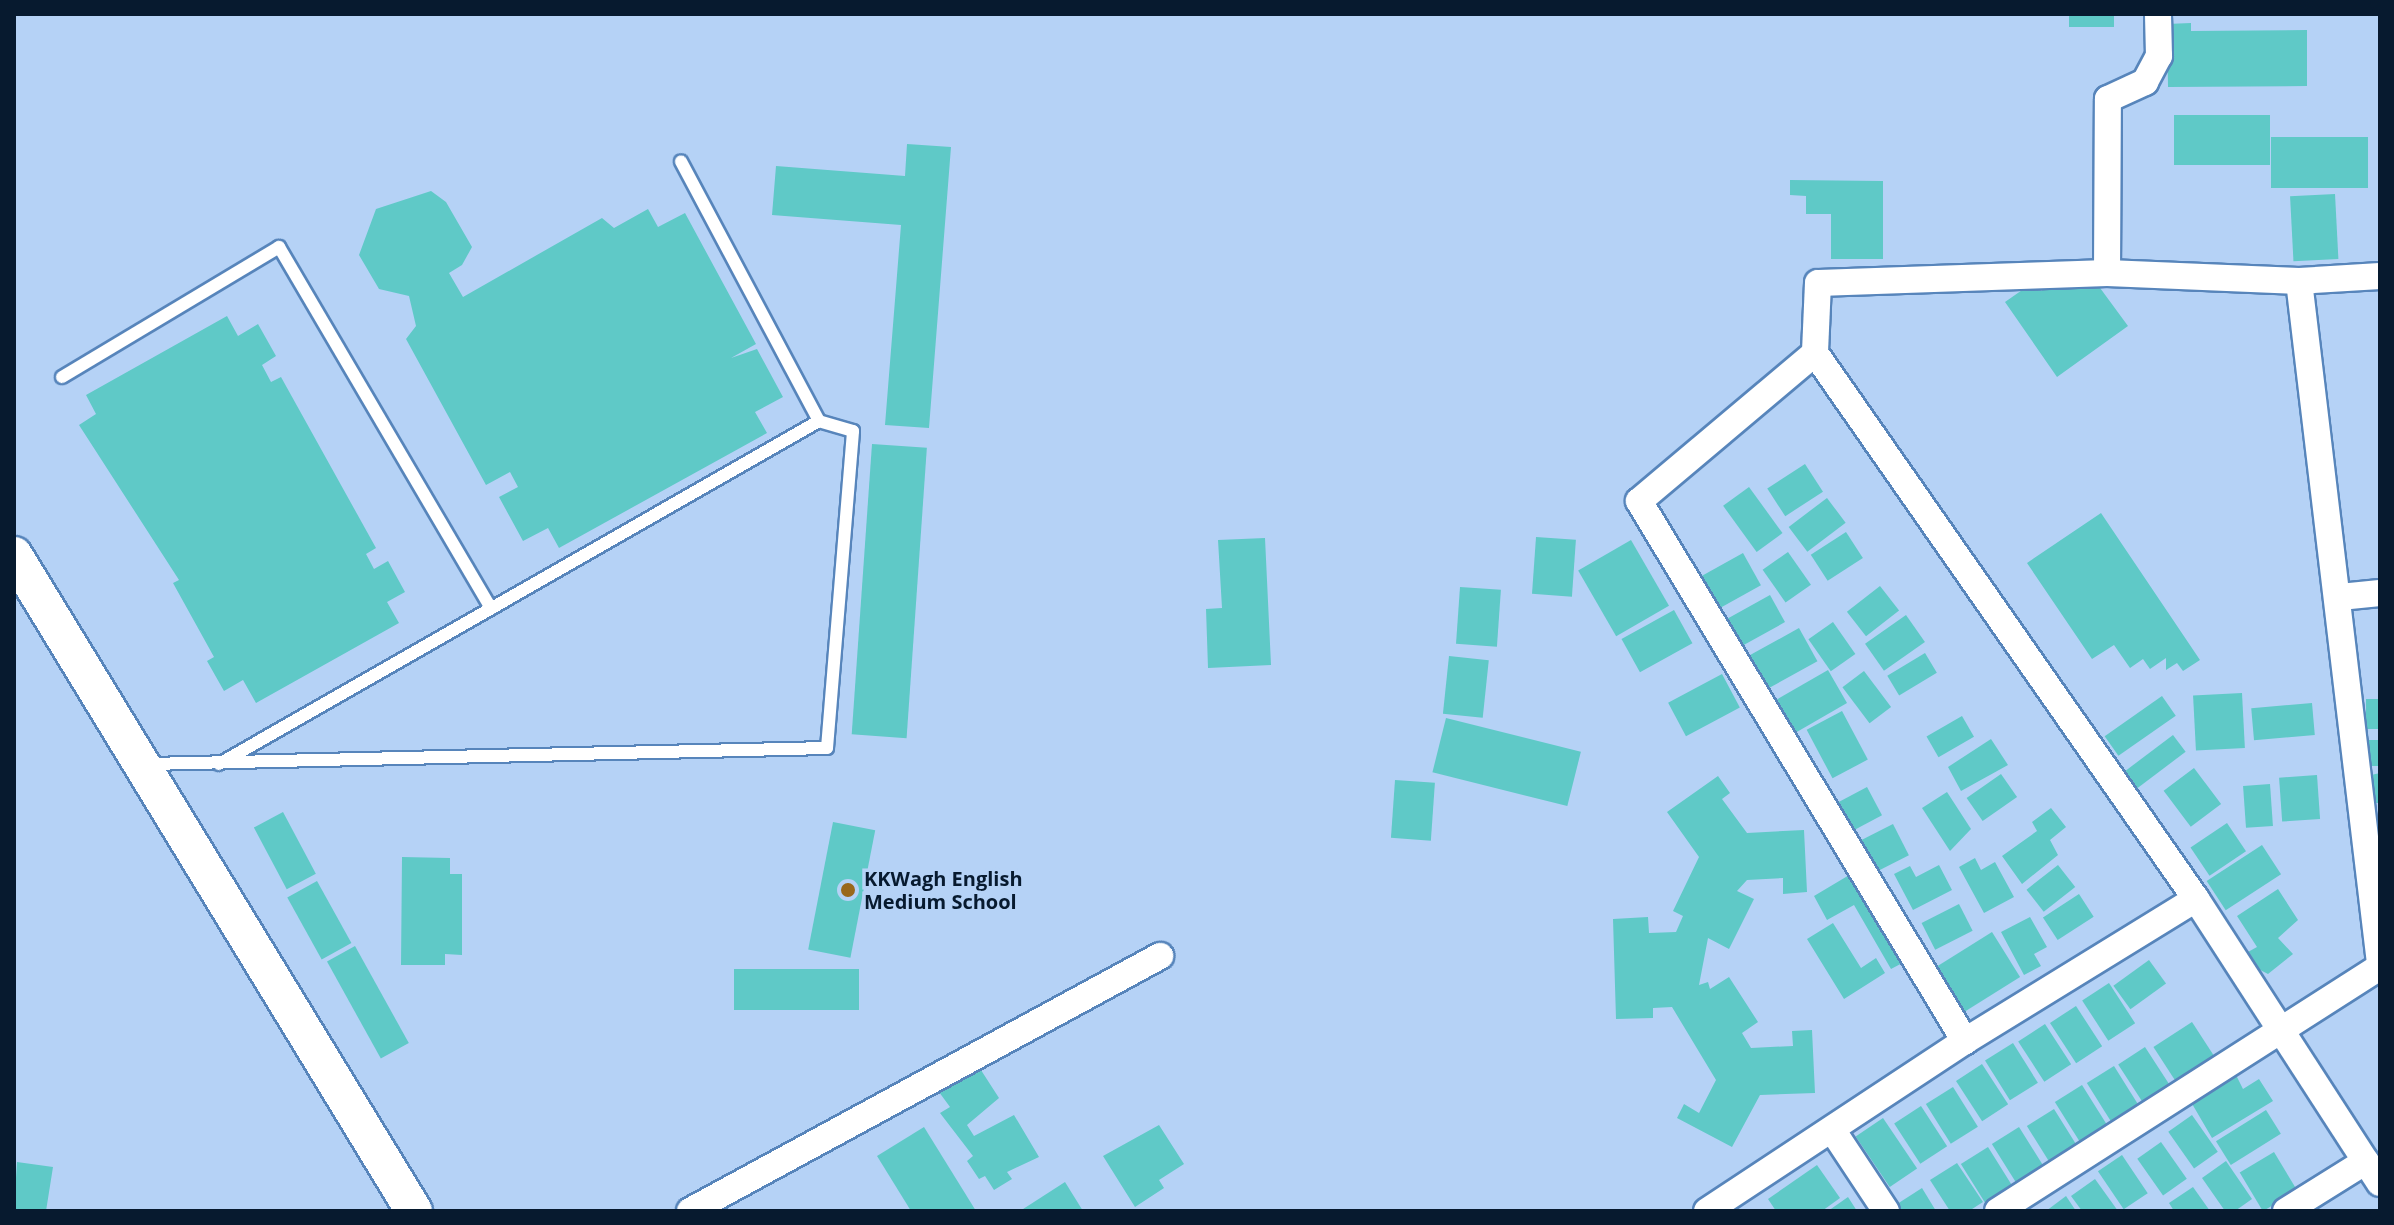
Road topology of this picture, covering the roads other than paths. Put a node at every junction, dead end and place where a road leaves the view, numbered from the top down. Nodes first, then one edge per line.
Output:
1 (2158, 14) edge
2 (681, 161) dead end
3 (2107, 273) junction
4 (2380, 276) edge
5 (2299, 281) junction
6 (1815, 353) junction
7 (62, 377) dead end
8 (819, 421) junction
9 (14, 555) edge
10 (2380, 593) edge
11 (2340, 597) junction
12 (491, 608) junction
13 (141, 763) junction
14 (216, 765) junction
15 (2196, 899) junction
16 (1160, 956) dead end
17 (2380, 965) edge
18 (2279, 1028) junction
19 (1965, 1041) junction
20 (1833, 1131) junction
21 (2366, 1161) junction
22 (2380, 1183) edge
23 (700, 1209) edge
24 (414, 1211) edge
25 (1707, 1211) edge
26 (1886, 1211) edge
27 (1998, 1211) edge
28 (2286, 1211) edge

1 - 3 street
2 - 8 lane
3 - 5 street
3 - 6 street
4 - 5 street
5 - 11 street
6 - 15 street
6 - 19 street
7 - 12 lane
8 - 12 lane
8 - 14 lane
9 - 13 street
10 - 11 street
11 - 17 street
12 - 14 lane
13 - 14 lane
13 - 24 street
15 - 18 street
15 - 19 street
16 - 23 street
17 - 18 street
18 - 21 street
18 - 27 street
19 - 20 street
20 - 25 street
20 - 26 street
21 - 22 street
21 - 28 street

